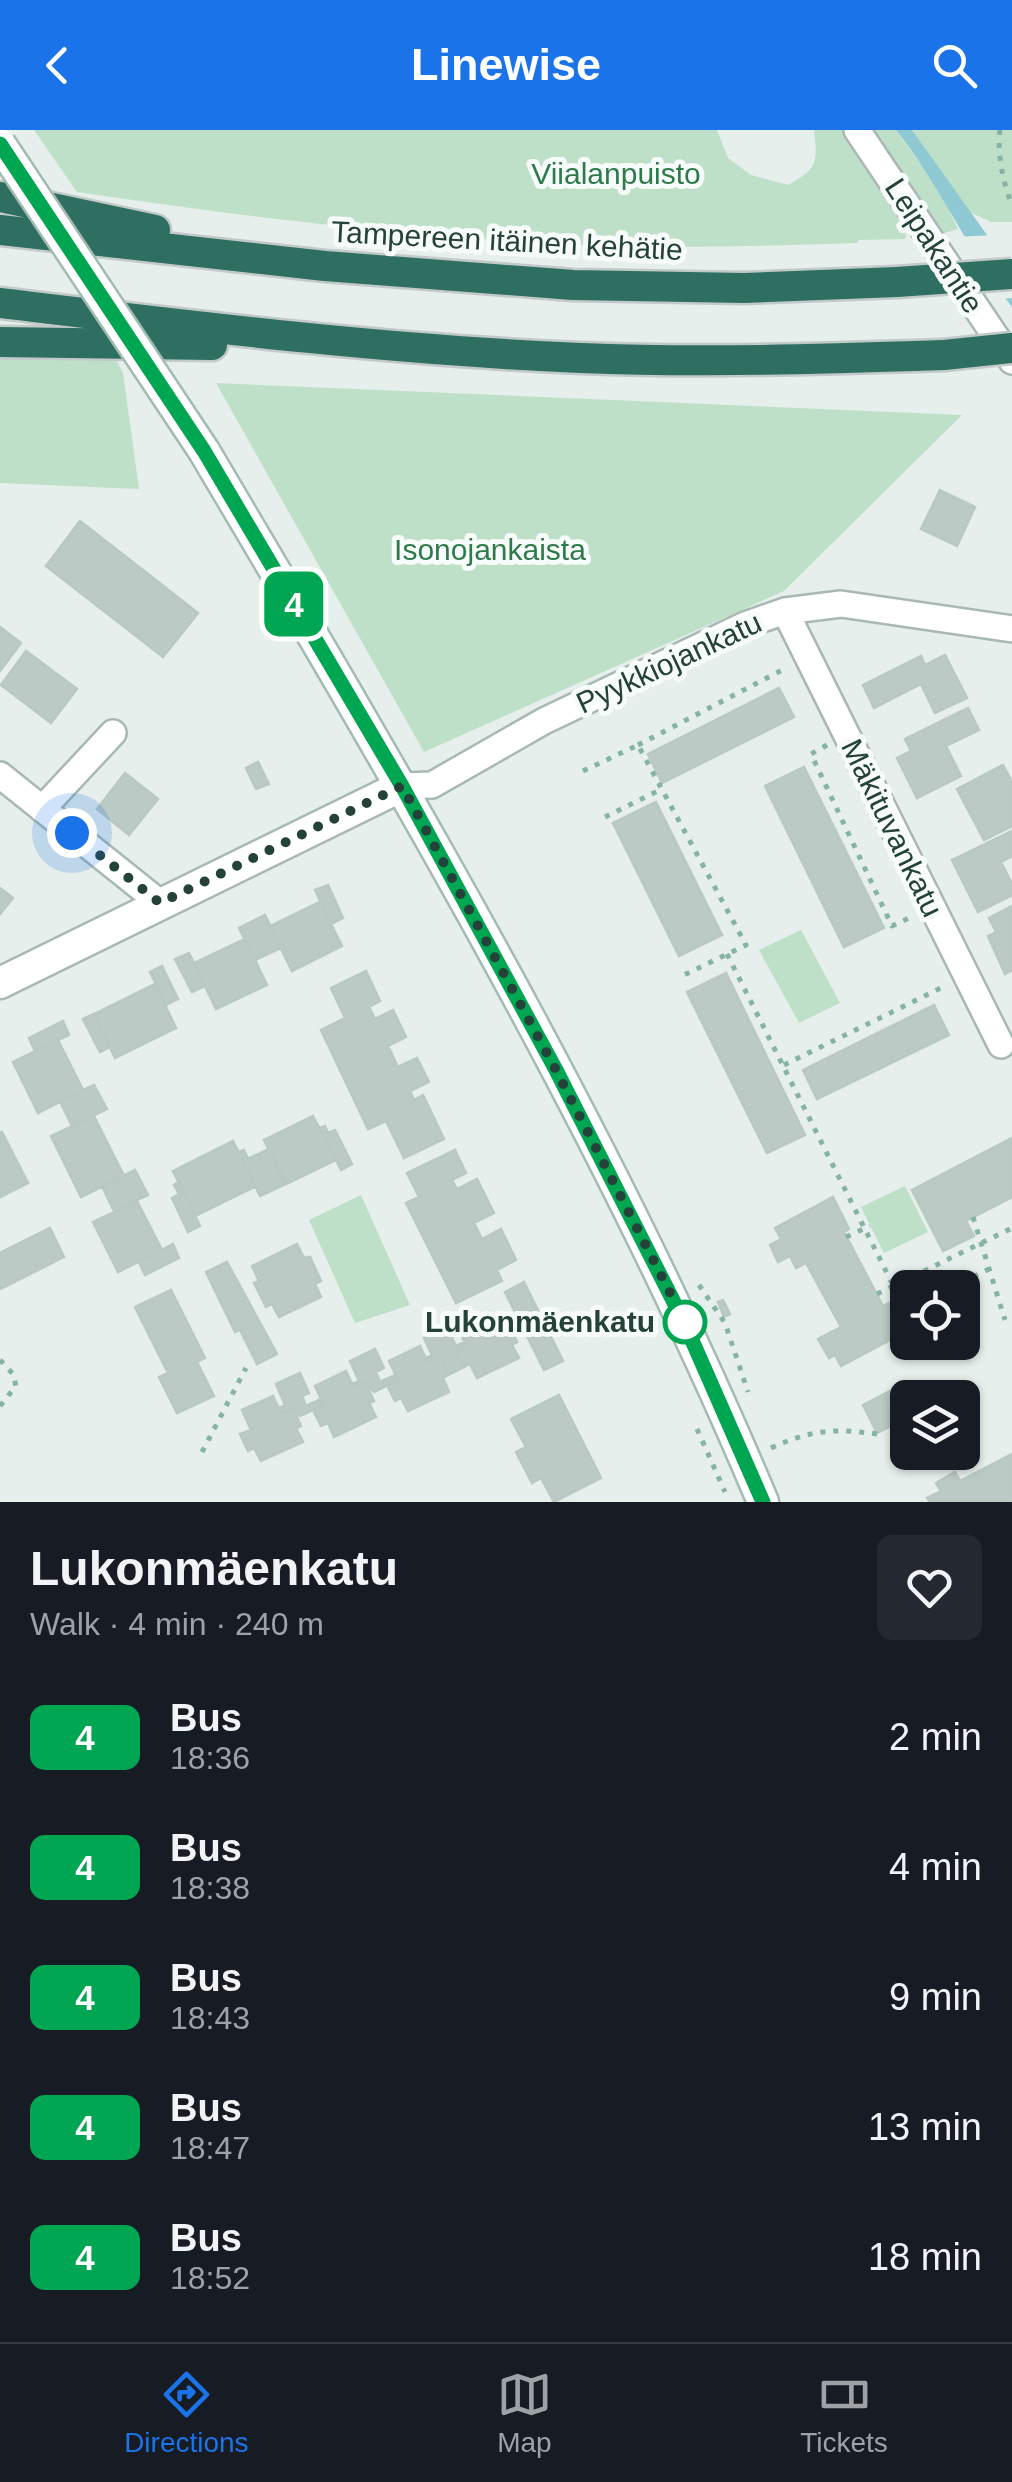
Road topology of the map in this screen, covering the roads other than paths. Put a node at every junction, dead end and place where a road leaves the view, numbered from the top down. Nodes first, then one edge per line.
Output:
1 (857, 130) edge
2 (0, 144) edge
3 (0, 197) edge
4 (0, 230) edge
5 (325, 266) junction
6 (1012, 274) edge
7 (0, 303) edge
8 (0, 342) edge
9 (424, 348) junction
10 (1012, 348) edge
11 (1012, 361) edge
12 (785, 611) junction
13 (1012, 629) edge
14 (113, 733) dead end
15 (0, 775) edge
16 (402, 786) junction
17 (42, 808) junction
18 (160, 903) junction
19 (0, 983) edge
20 (1001, 1044) dead end
21 (763, 1502) edge

1 - 11 street, Leipakantie
2 - 16 main road, bridge
3 - 5 highway
4 - 5 highway, Tampereen itäinen kehätie
5 - 6 highway, Tampereen itäinen kehätie, bridge
7 - 9 highway
8 - 9 highway
9 - 10 highway, bridge
12 - 13 street, Pyykkiojankatu
12 - 16 street, Pyykkiojankatu
12 - 20 street, Mäkituvankatu
14 - 17 street
15 - 17 street
16 - 18 main road
16 - 21 main road
17 - 18 street
18 - 19 main road

